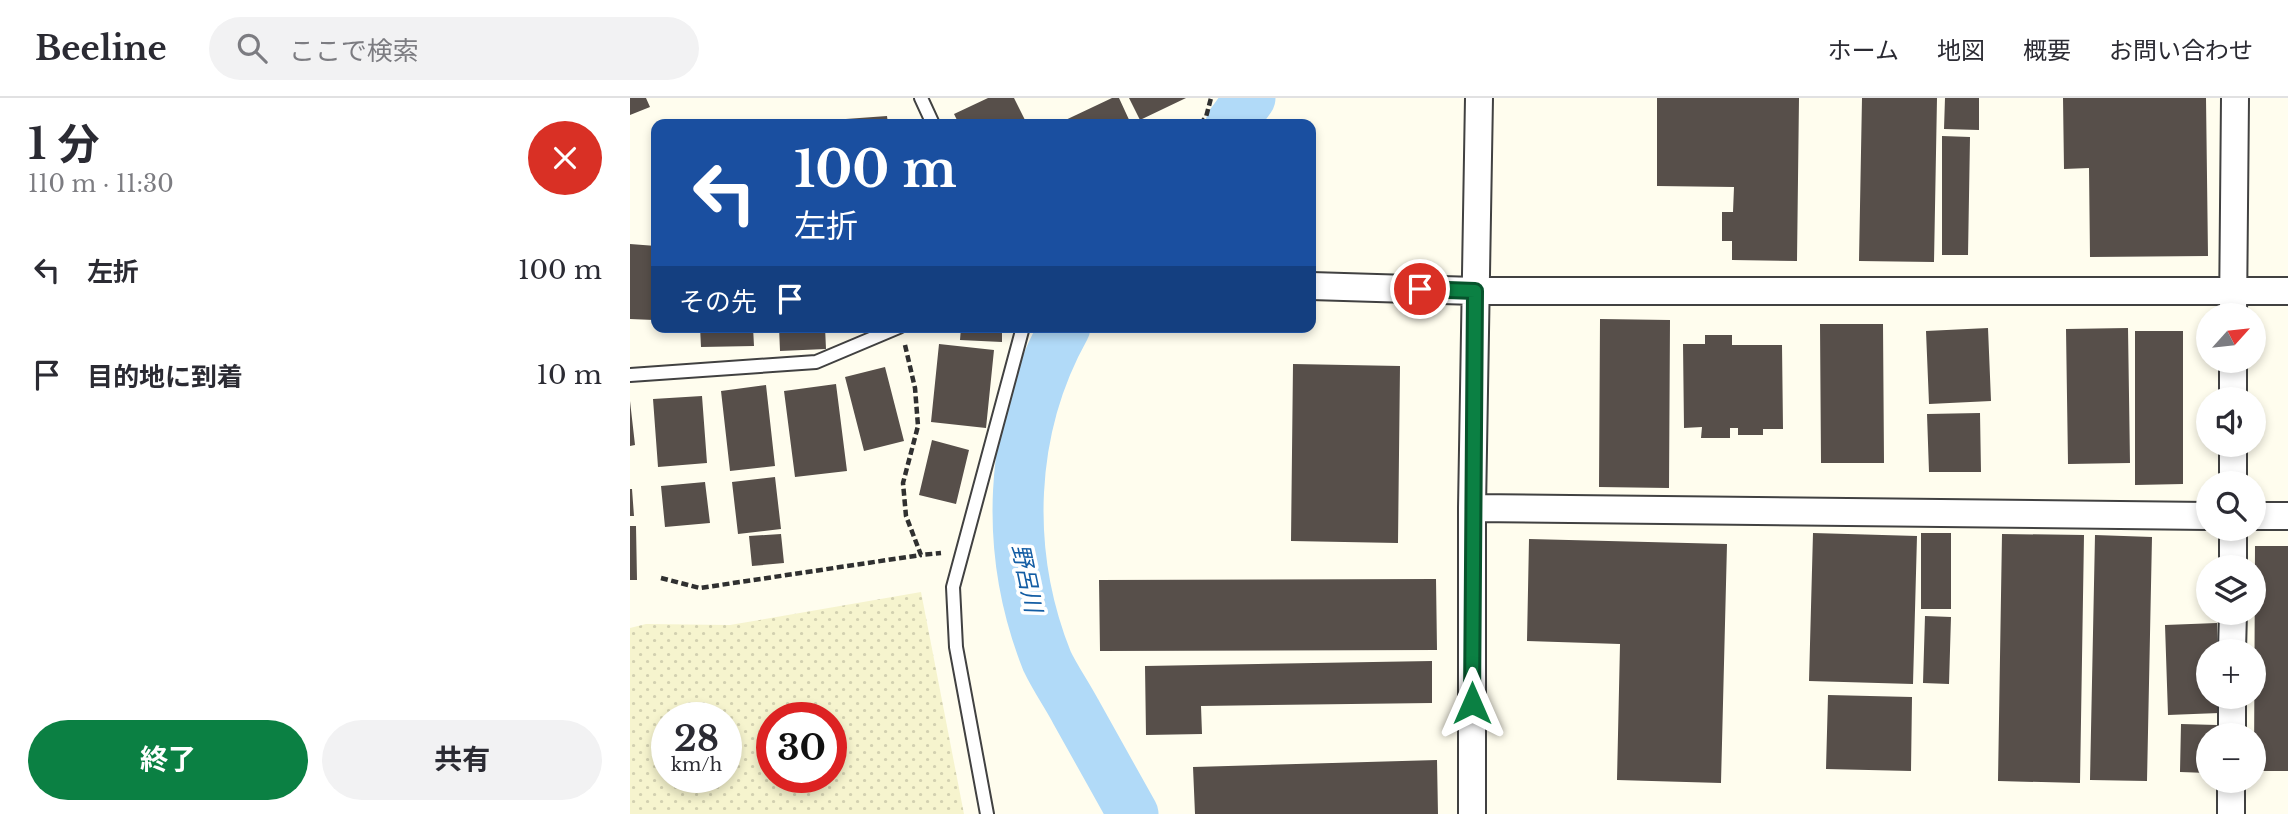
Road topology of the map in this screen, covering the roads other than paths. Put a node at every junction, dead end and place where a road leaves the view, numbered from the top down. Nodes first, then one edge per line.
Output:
1 (921, 98) edge
2 (1479, 98) edge
3 (2235, 98) edge
4 (931, 119) edge
5 (1316, 286) edge
6 (1475, 291) junction
7 (2288, 291) edge
8 (2232, 303) edge
9 (901, 333) edge
10 (1021, 333) edge
11 (630, 375) edge
12 (1472, 508) junction
13 (2196, 516) edge
14 (2266, 516) edge
15 (2288, 516) edge
16 (2231, 793) edge
17 (986, 814) edge
18 (1472, 814) edge
19 (2231, 814) edge

1 - 4 lane
2 - 6 street
3 - 8 street
5 - 6 street
6 - 8 street
6 - 12 street
7 - 8 street
9 - 11 lane
10 - 17 lane
12 - 13 street
12 - 18 street
14 - 15 street
16 - 19 street

